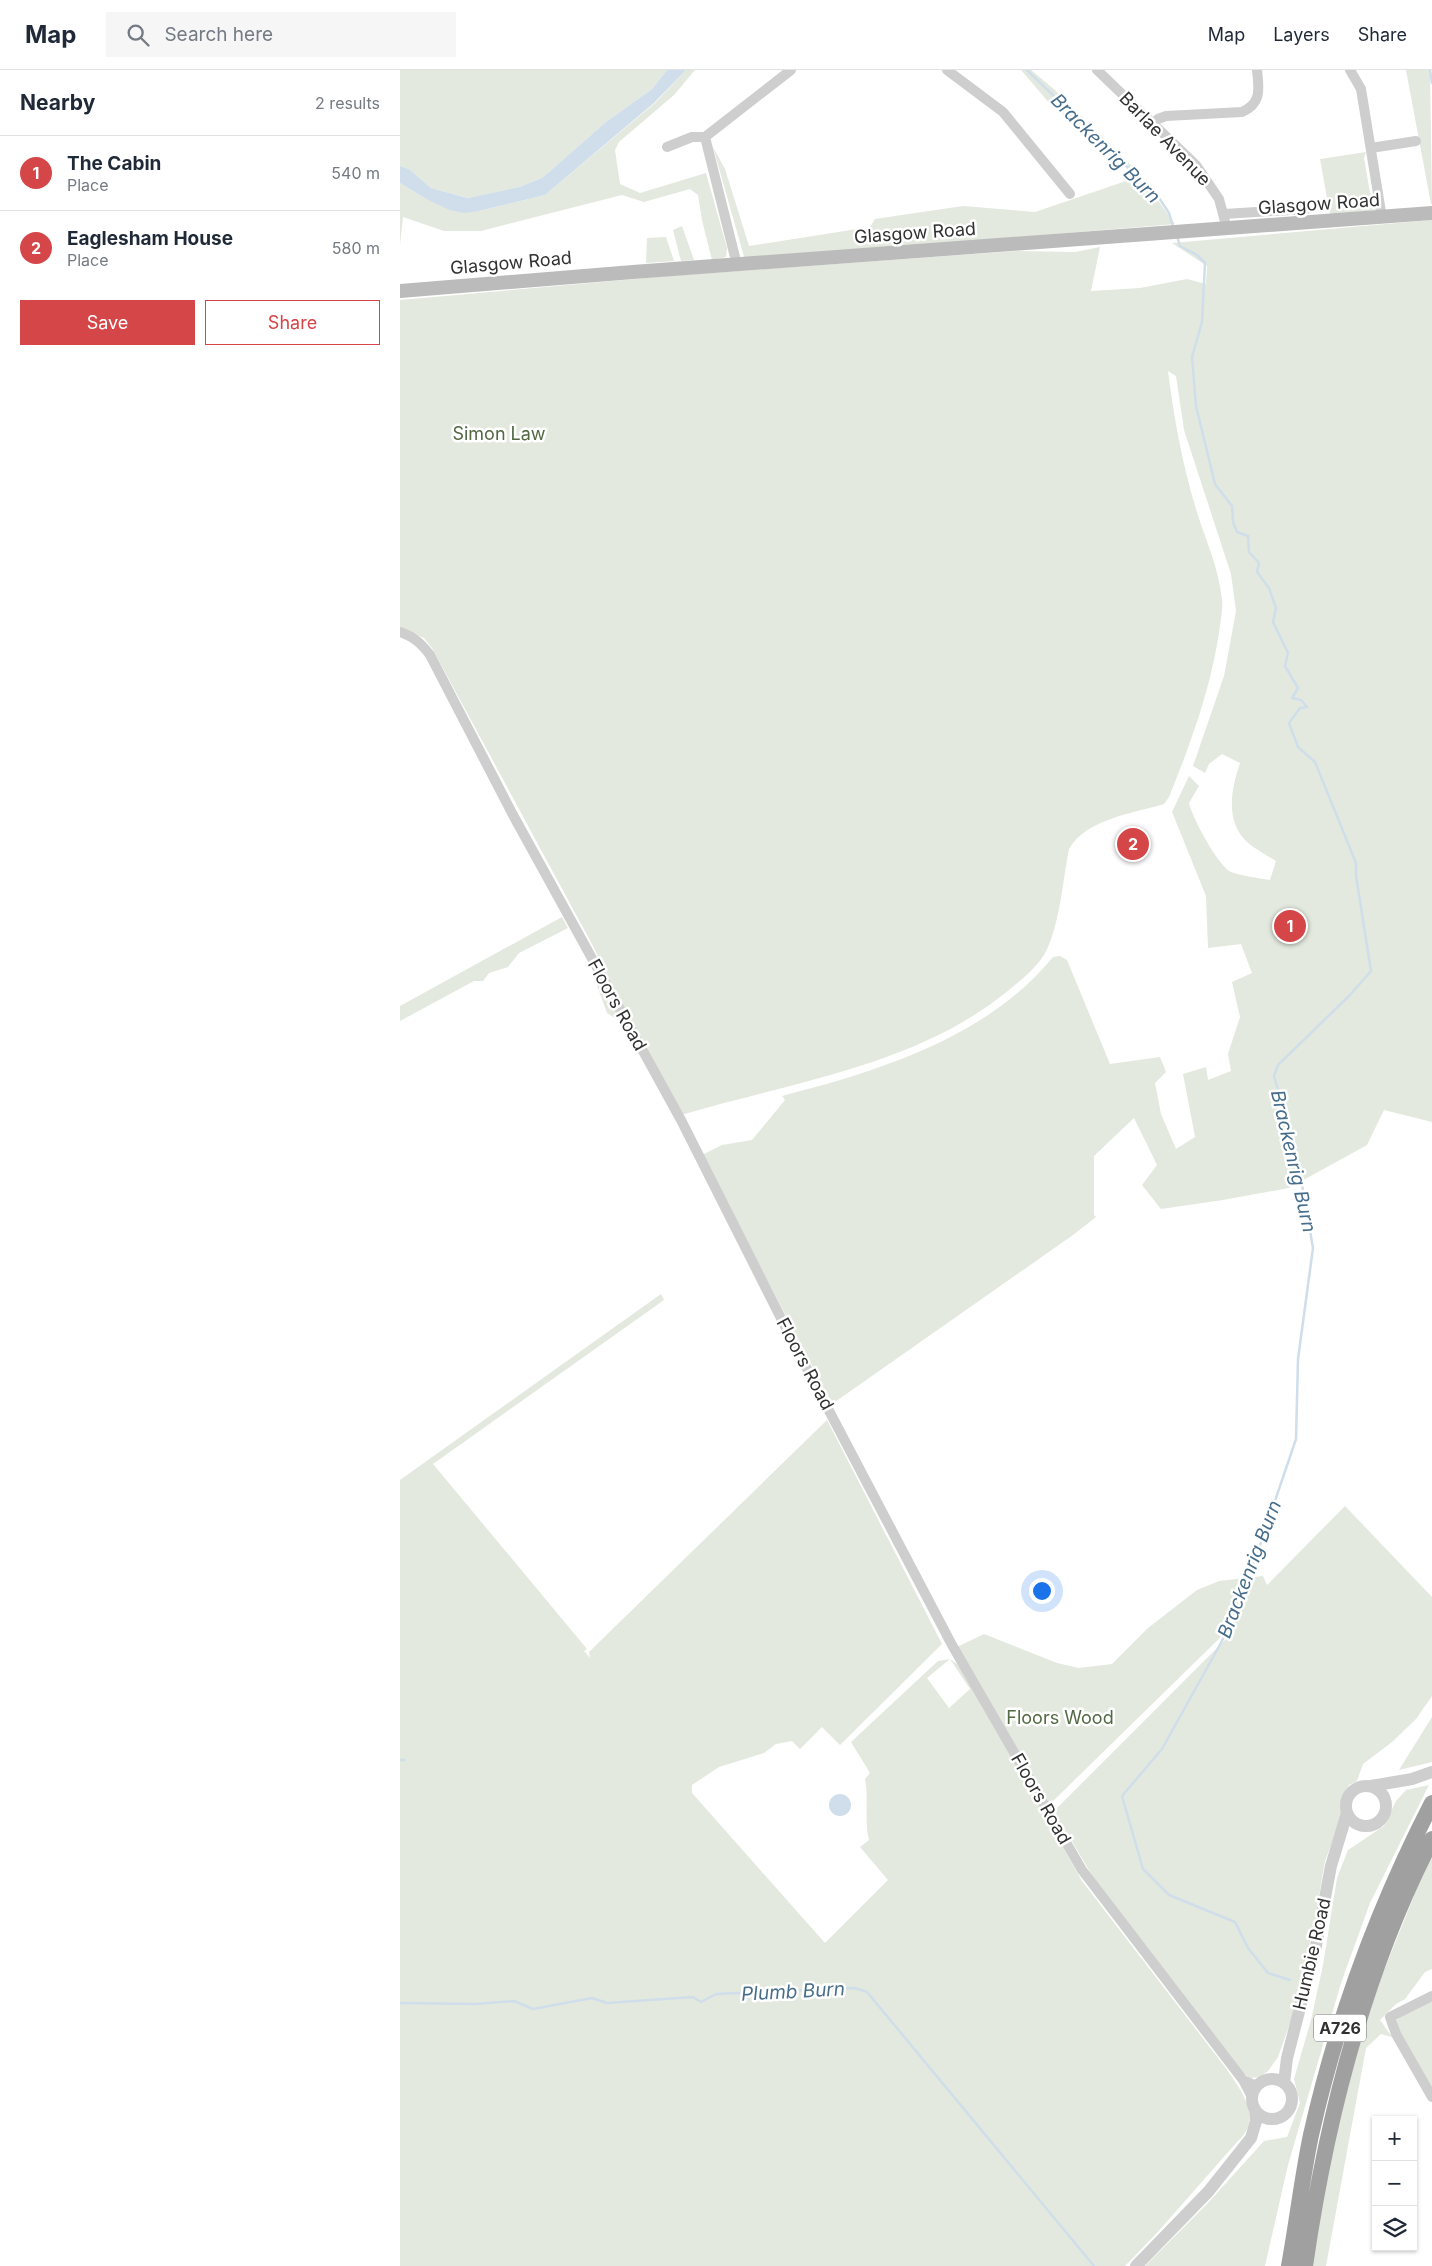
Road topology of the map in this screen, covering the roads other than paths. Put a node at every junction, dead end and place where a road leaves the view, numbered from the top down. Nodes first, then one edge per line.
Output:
1 (791, 70) edge
2 (947, 70) edge
3 (1097, 70) edge
4 (1257, 70) edge
5 (1350, 70) edge
6 (1153, 124) junction
7 (705, 137) junction
8 (1416, 141) dead end
9 (667, 146) dead end
10 (1371, 148) junction
11 (1070, 194) dead end
12 (1307, 209) dead end
13 (1432, 213) edge
14 (1224, 214) junction
15 (1382, 218) junction
16 (1227, 229) junction
17 (738, 265) junction
18 (400, 292) edge
19 (400, 632) edge
20 (1432, 1772) edge
21 (1412, 1779) junction
22 (1370, 1786) junction
23 (1432, 1803) edge
24 (1385, 1812) junction
25 (1347, 1813) junction
26 (1368, 1826) junction
27 (1432, 1839) edge
28 (1337, 1850) junction
29 (1432, 1996) edge
30 (1287, 2058) junction
31 (1284, 2083) junction
32 (1258, 2093) junction
33 (1432, 2098) edge
34 (1274, 2119) junction
35 (1251, 2138) junction
36 (1136, 2266) edge
37 (1289, 2266) edge
38 (1305, 2266) edge

1 - 7 street
2 - 11 street
3 - 6 street, Barlae Avenue
4 - 6 street
5 - 10 street
6 - 14 street, Barlae Avenue
7 - 9 street
7 - 17 street
8 - 10 street
10 - 15 street
12 - 14 street
13 - 15 main road, Glasgow Road
14 - 16 street, Barlae Avenue
15 - 16 main road, Glasgow Road
16 - 17 main road, Glasgow Road
17 - 18 main road, Glasgow Road
19 - 32 street, Floors Road
20 - 21 street
21 - 22 street
21 - 24 street
22 - 24 street
22 - 25 street
23 - 37 highway, A726
24 - 26 street
25 - 26 street
25 - 28 street, Humbie Road
26 - 28 street, Humbie Road
27 - 38 highway, A726
28 - 30 street, Humbie Road
29 - 33 street
30 - 31 street, Humbie Road
30 - 32 street, Humbie Road
31 - 32 street
31 - 34 street
32 - 34 street
32 - 35 street
34 - 35 street
35 - 36 street

